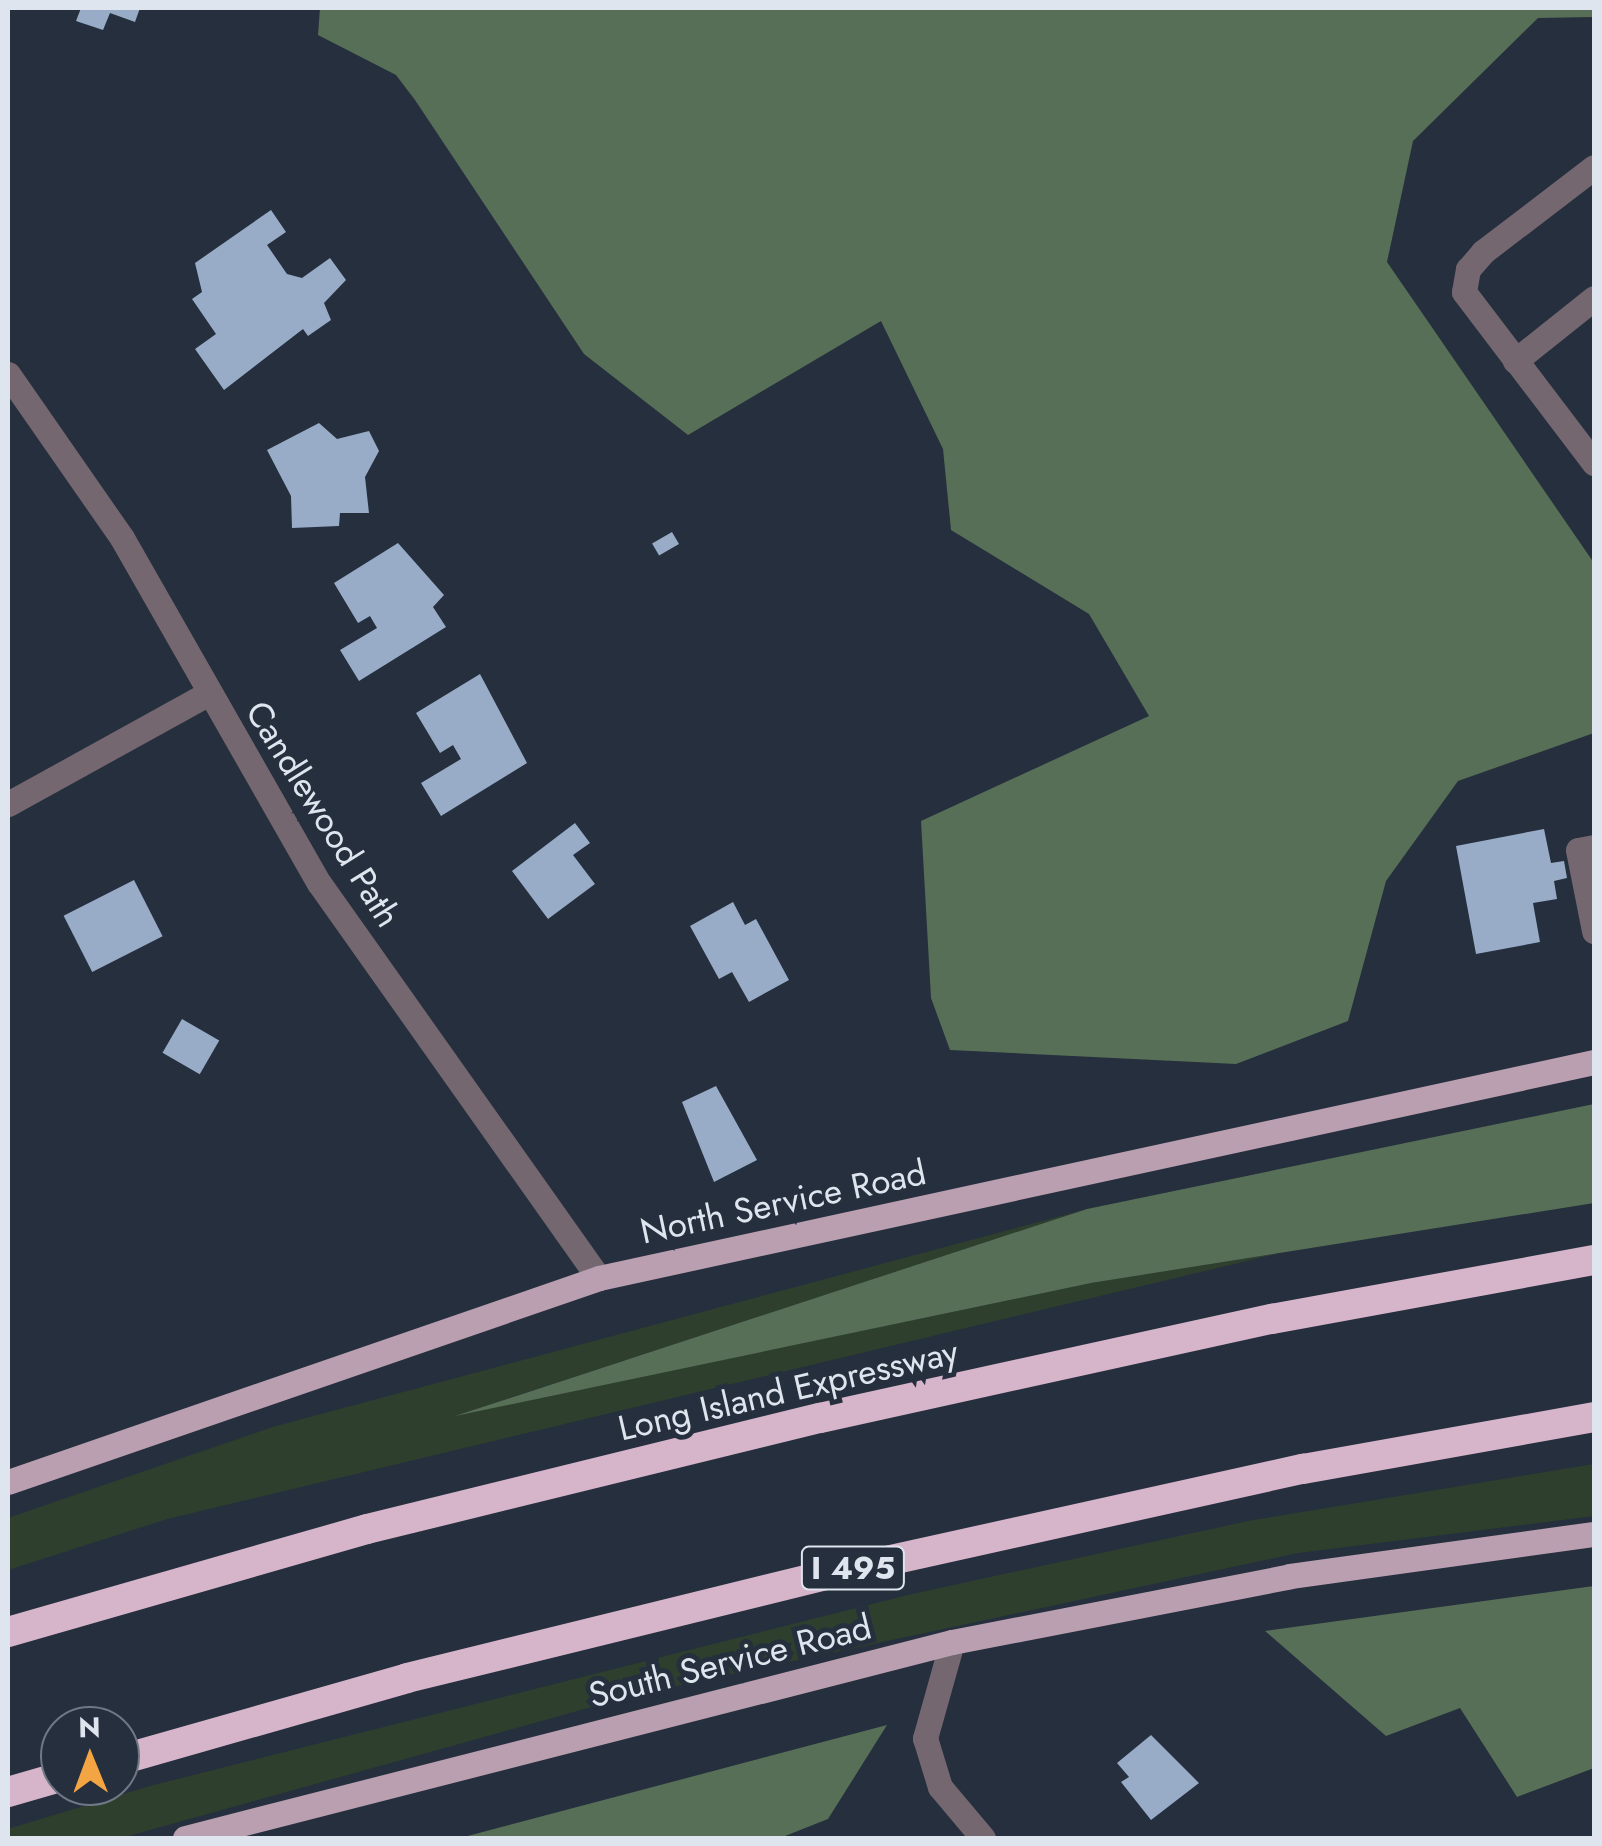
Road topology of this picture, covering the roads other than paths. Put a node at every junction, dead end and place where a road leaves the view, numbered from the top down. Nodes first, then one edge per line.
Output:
1 (1594, 167) edge
2 (1594, 298) edge
3 (1515, 360) junction
4 (8, 374) edge
5 (1594, 463) edge
6 (207, 694) junction
7 (8, 804) edge
8 (1594, 846) edge
9 (1594, 931) edge
10 (1594, 1062) edge
11 (1594, 1260) edge
12 (599, 1278) junction
13 (1594, 1417) edge
14 (8, 1482) edge
15 (1594, 1534) edge
16 (8, 1632) edge
17 (952, 1642) junction
18 (140, 1754) edge
19 (40, 1783) edge
20 (8, 1792) edge
21 (185, 1838) edge
22 (983, 1838) edge

1 - 3 street
2 - 3 street
3 - 5 street
4 - 6 street, Candlewood Path
6 - 7 street
6 - 12 street, Candlewood Path
8 - 9 street
10 - 12 main road, North Service Road
11 - 16 highway, Long Island Expressway
12 - 14 main road, North Service Road
13 - 18 highway, I 495
15 - 17 main road, South Service Road
17 - 21 main road, South Service Road
17 - 22 street
19 - 20 highway

